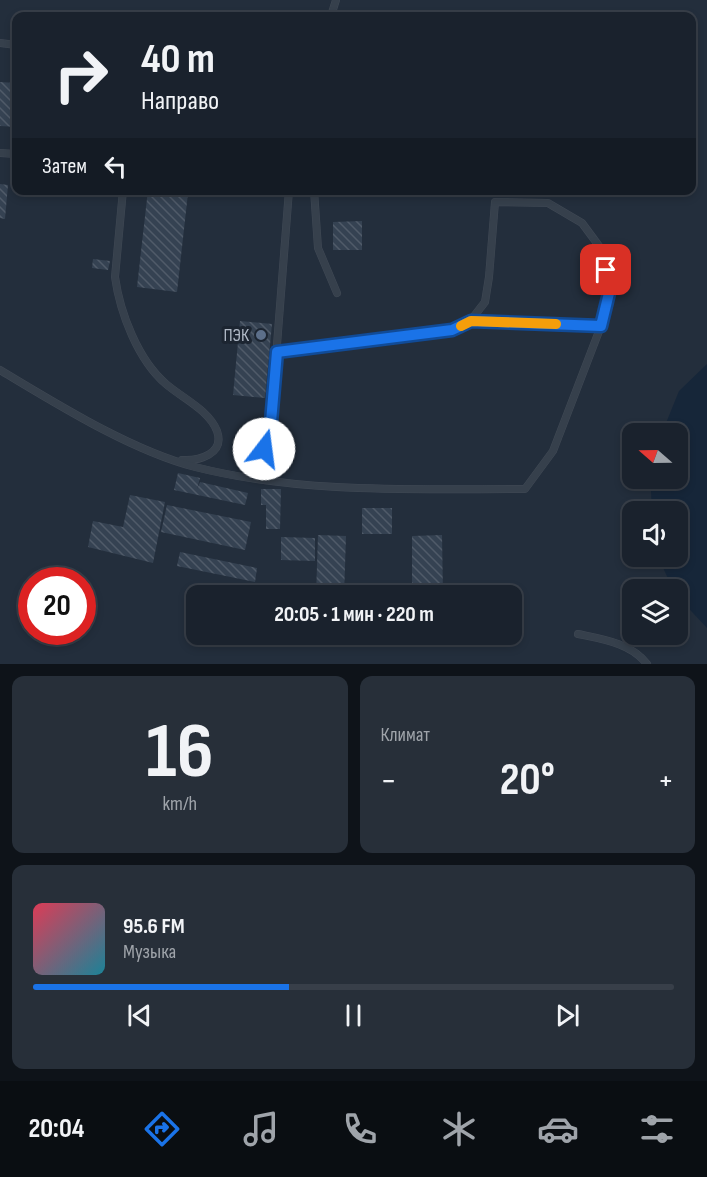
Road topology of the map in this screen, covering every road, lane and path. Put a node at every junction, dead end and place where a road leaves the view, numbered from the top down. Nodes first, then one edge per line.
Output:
1 (123, 195) edge
2 (289, 195) edge
3 (314, 195) edge
4 (337, 293) dead end
5 (471, 321) junction
6 (601, 326) junction
7 (277, 352) junction
8 (0, 370) edge
9 (177, 460) junction
10 (248, 476) junction
11 (578, 634) dead end
12 (647, 664) edge

1 - 9 lane
2 - 7 lane
3 - 4 lane
5 - 6 lane
5 - 6 lane
5 - 7 lane
6 - 10 lane
7 - 10 lane
8 - 9 lane
9 - 10 lane
11 - 12 lane

